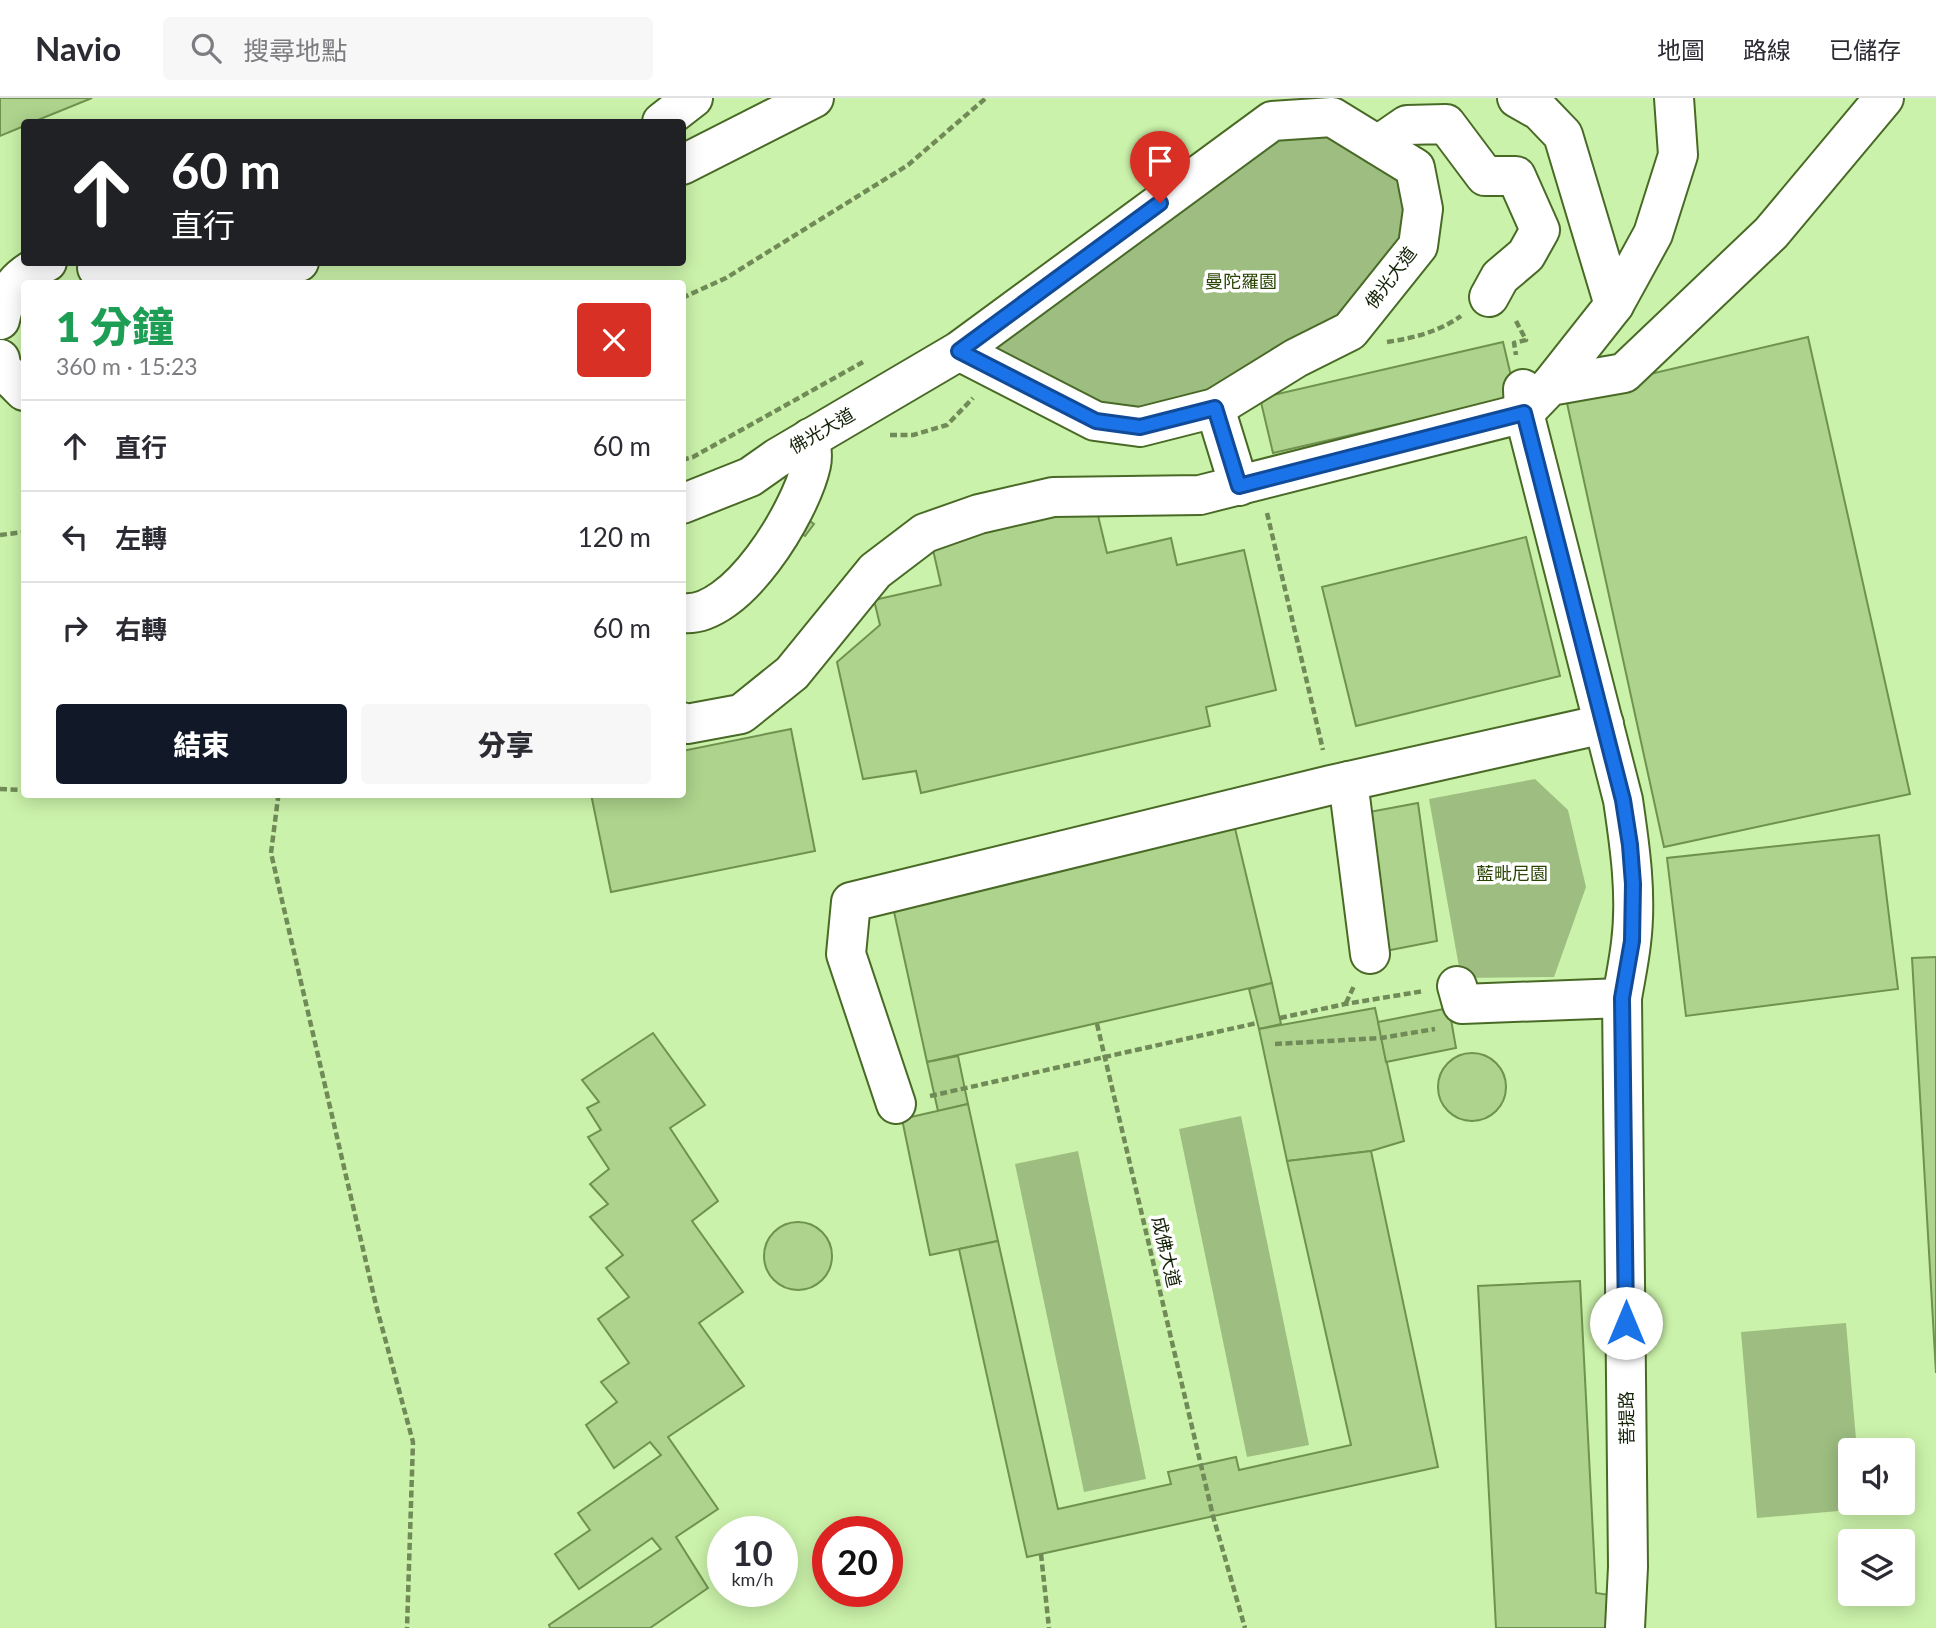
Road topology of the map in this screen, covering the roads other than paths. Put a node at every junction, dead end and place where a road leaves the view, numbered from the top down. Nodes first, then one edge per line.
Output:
1 (694, 98) edge
2 (814, 98) edge
3 (1517, 98) edge
4 (1674, 98) edge
5 (1884, 98) edge
6 (1269, 109) edge
7 (666, 119) edge
8 (1378, 145) junction
9 (686, 163) edge
10 (38, 266) edge
11 (256, 266) edge
12 (97, 268) dead end
13 (1489, 297) road end
14 (1614, 305) junction
15 (0, 320) edge
16 (959, 351) junction
17 (0, 359) edge
18 (21, 388) edge
19 (1532, 393) junction
20 (1215, 408) junction
21 (810, 438) junction
22 (1249, 484) junction
23 (686, 502) edge
24 (686, 613) edge
25 (686, 724) edge
26 (1604, 724) junction
27 (1340, 783) junction
28 (1370, 954) dead end
29 (1457, 986) road end
30 (1622, 998) junction
31 (896, 1104) road end
32 (1625, 1628) edge

1 - 7 street
2 - 9 street
3 - 14 street
4 - 14 street
5 - 19 street
6 - 8 street, 佛光大道
6 - 16 street, 佛光大道
8 - 13 street
8 - 20 street, 佛光大道
10 - 15 street
11 - 12 street
14 - 19 street
16 - 20 street, 佛光大道
16 - 21 street, 佛光大道
17 - 18 street
19 - 22 street
19 - 26 street, 菩提路
20 - 22 street
21 - 23 street, 佛光大道
21 - 24 street
22 - 25 street
26 - 27 street
26 - 30 street, 菩提路
27 - 28 street
27 - 31 street
29 - 30 street
30 - 32 street, 菩提路

